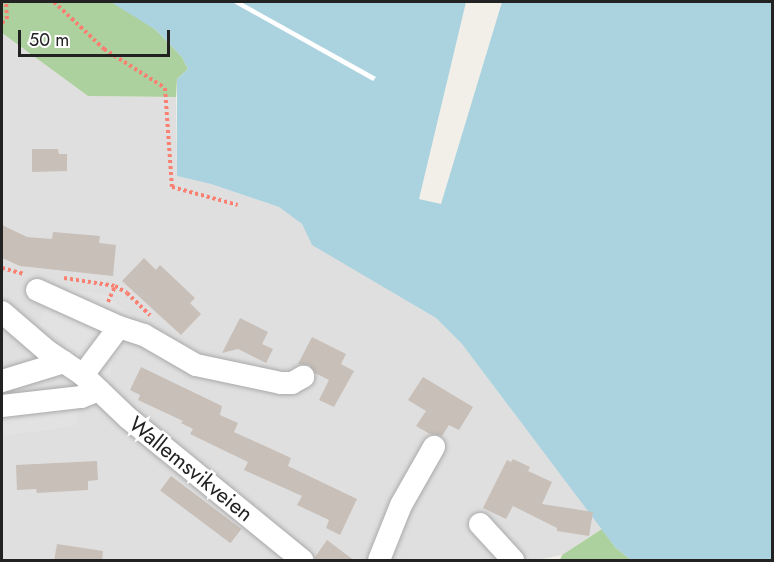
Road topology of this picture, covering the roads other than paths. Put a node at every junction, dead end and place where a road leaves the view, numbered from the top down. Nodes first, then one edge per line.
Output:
1 (37, 290) dead end
2 (2, 312) edge
3 (119, 327) junction
4 (64, 362) junction
5 (303, 377) dead end
6 (2, 381) edge
7 (91, 383) junction
8 (2, 406) edge
9 (434, 447) dead end
10 (480, 524) dead end
11 (302, 561) edge
12 (379, 561) edge
13 (513, 561) edge

1 - 3 street
2 - 4 street, Wallemsvikveien
3 - 5 street
3 - 7 street
4 - 6 street
4 - 7 street, Wallemsvikveien
7 - 8 street
7 - 11 street, Wallemsvikveien
9 - 12 street
10 - 13 street

